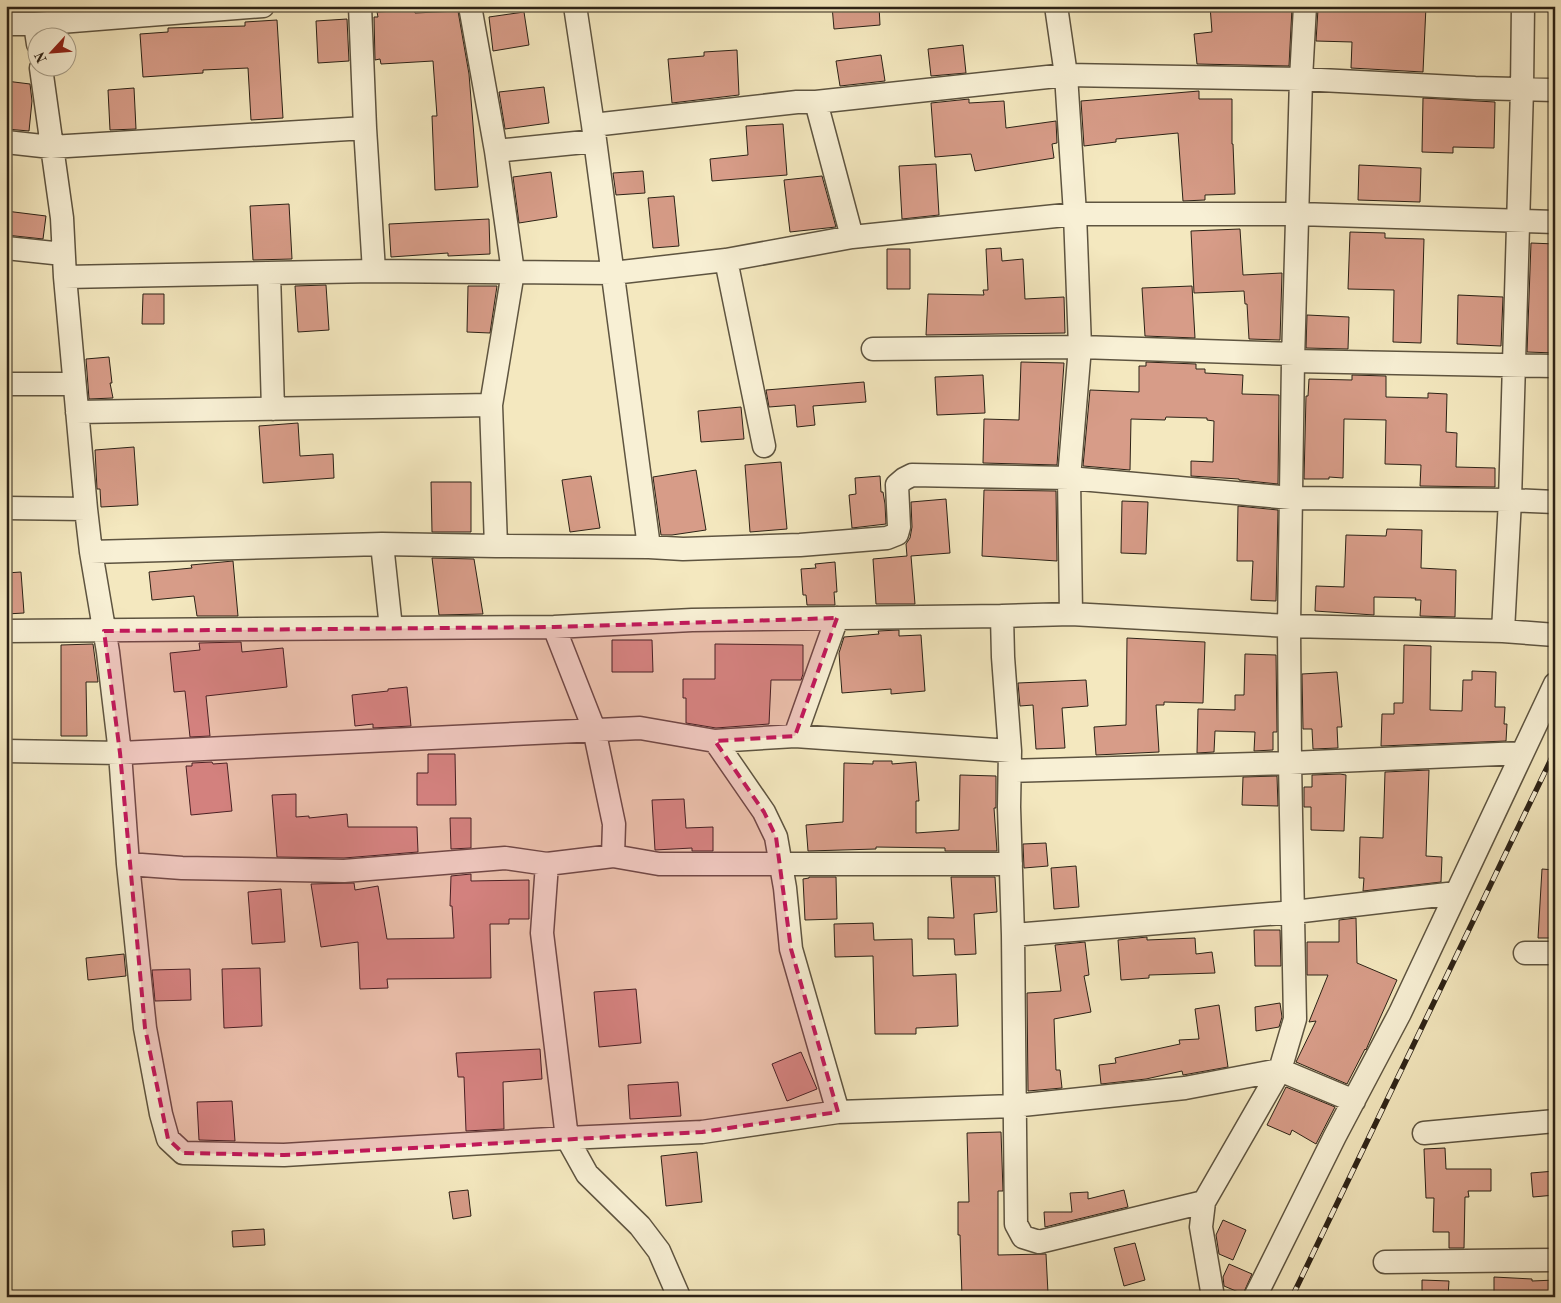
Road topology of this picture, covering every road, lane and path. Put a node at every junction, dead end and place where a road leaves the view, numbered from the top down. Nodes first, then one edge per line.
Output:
1 (263, 6) edge
2 (360, 6) edge
3 (470, 6) edge
4 (575, 6) edge
5 (1056, 6) edge
6 (1305, 6) edge
7 (1523, 6) edge
8 (6, 24) edge
9 (78, 29) edge
10 (28, 31) edge
11 (1066, 75) junction
12 (42, 78) edge
13 (1301, 79) junction
14 (1522, 89) junction
15 (1555, 90) edge
16 (816, 102) junction
17 (365, 128) junction
18 (594, 133) junction
19 (6, 142) edge
20 (51, 147) junction
21 (496, 151) junction
22 (1075, 214) junction
23 (1298, 214) junction
24 (1518, 221) junction
25 (1555, 222) edge
26 (852, 237) junction
27 (6, 248) edge
28 (64, 254) junction
29 (726, 260) junction
30 (374, 271) junction
31 (513, 272) junction
32 (613, 273) junction
33 (269, 274) junction
34 (64, 277) junction
35 (1080, 347) junction
36 (873, 349) dead end
37 (1293, 357) junction
38 (1513, 366) junction
39 (1555, 366) edge
40 (6, 384) edge
41 (74, 384) junction
42 (492, 405) junction
43 (273, 409) junction
44 (77, 412) junction
45 (764, 446) dead end
46 (1069, 478) junction
47 (1291, 498) junction
48 (1510, 500) junction
49 (1555, 502) edge
50 (6, 508) edge
51 (86, 509) junction
52 (382, 544) junction
53 (496, 546) junction
54 (649, 547) junction
55 (92, 552) junction
56 (1071, 614) junction
57 (1002, 616) junction
58 (837, 618) junction
59 (1289, 626) junction
60 (554, 627) junction
61 (391, 628) junction
62 (6, 631) edge
63 (104, 631) junction
64 (1503, 631) junction
65 (1555, 635) edge
66 (1555, 684) edge
67 (594, 729) junction
68 (795, 736) junction
69 (715, 741) junction
70 (6, 751) edge
71 (120, 753) junction
72 (1522, 753) junction
73 (1010, 761) junction
74 (1290, 763) junction
75 (613, 856) junction
76 (780, 863) junction
77 (128, 864) junction
78 (547, 864) junction
79 (1011, 864) junction
80 (1456, 893) junction
81 (1294, 912) junction
82 (1013, 935) junction
83 (1525, 953) dead end
84 (1555, 953) edge
85 (1280, 1070) junction
86 (1354, 1101) junction
87 (1014, 1106) junction
88 (838, 1112) junction
89 (1555, 1121) edge
90 (1424, 1133) dead end
91 (567, 1138) junction
92 (1204, 1202) junction
93 (1555, 1260) edge
94 (1385, 1262) dead end
95 (679, 1297) edge
96 (1213, 1297) edge
97 (1255, 1297) edge

1 - 9 street
2 - 17 street
3 - 21 street
4 - 18 street
5 - 11 street
6 - 13 street
7 - 14 street
8 - 10 street
11 - 13 street
11 - 16 street
11 - 22 street
12 - 20 street
13 - 14 street
13 - 23 street
14 - 15 street
14 - 24 street
16 - 18 street
16 - 26 street
17 - 20 street
17 - 30 street
18 - 21 street
18 - 32 street
19 - 20 street
20 - 28 street
21 - 31 street
22 - 23 street
22 - 26 street
22 - 35 street
23 - 24 street
23 - 37 street
24 - 25 street
24 - 38 street
26 - 29 street
27 - 28 street
28 - 34 street
29 - 32 street
29 - 45 street
30 - 31 street
30 - 33 street
31 - 32 street
31 - 42 street
32 - 54 street
33 - 34 street
33 - 43 street
34 - 41 street
35 - 36 street
35 - 37 street
35 - 46 street
37 - 38 street
37 - 47 street
38 - 39 street
38 - 48 street
40 - 41 street
41 - 44 street
42 - 43 street
42 - 53 street
43 - 44 street
44 - 51 street
46 - 47 street
46 - 54 street
46 - 56 street
47 - 48 street
47 - 59 street
48 - 49 street
48 - 64 street
50 - 51 street
51 - 55 street
52 - 53 street
52 - 55 street
52 - 61 street
53 - 54 street
55 - 63 street
56 - 57 street
56 - 59 street
57 - 58 street
57 - 73 street
58 - 60 street
58 - 68 street
59 - 64 street
59 - 74 street
60 - 61 street
60 - 67 street
61 - 63 street
62 - 63 street
63 - 71 street
64 - 65 street
66 - 72 street
67 - 69 street
67 - 71 street
67 - 75 street
68 - 69 street
68 - 73 street
69 - 76 street
70 - 71 street
71 - 77 street
72 - 74 street
72 - 80 street
73 - 74 street
73 - 79 street
74 - 81 street
75 - 76 street
75 - 78 street
76 - 79 street
76 - 88 street
77 - 78 street
77 - 91 street
78 - 91 street
79 - 82 street
80 - 81 street
80 - 86 street
81 - 82 street
81 - 85 street
82 - 87 street
83 - 84 street
85 - 86 street
85 - 87 street
85 - 92 street
86 - 97 street
87 - 88 street
87 - 92 street
88 - 91 street
89 - 90 street
91 - 95 street
92 - 96 street
93 - 94 street

